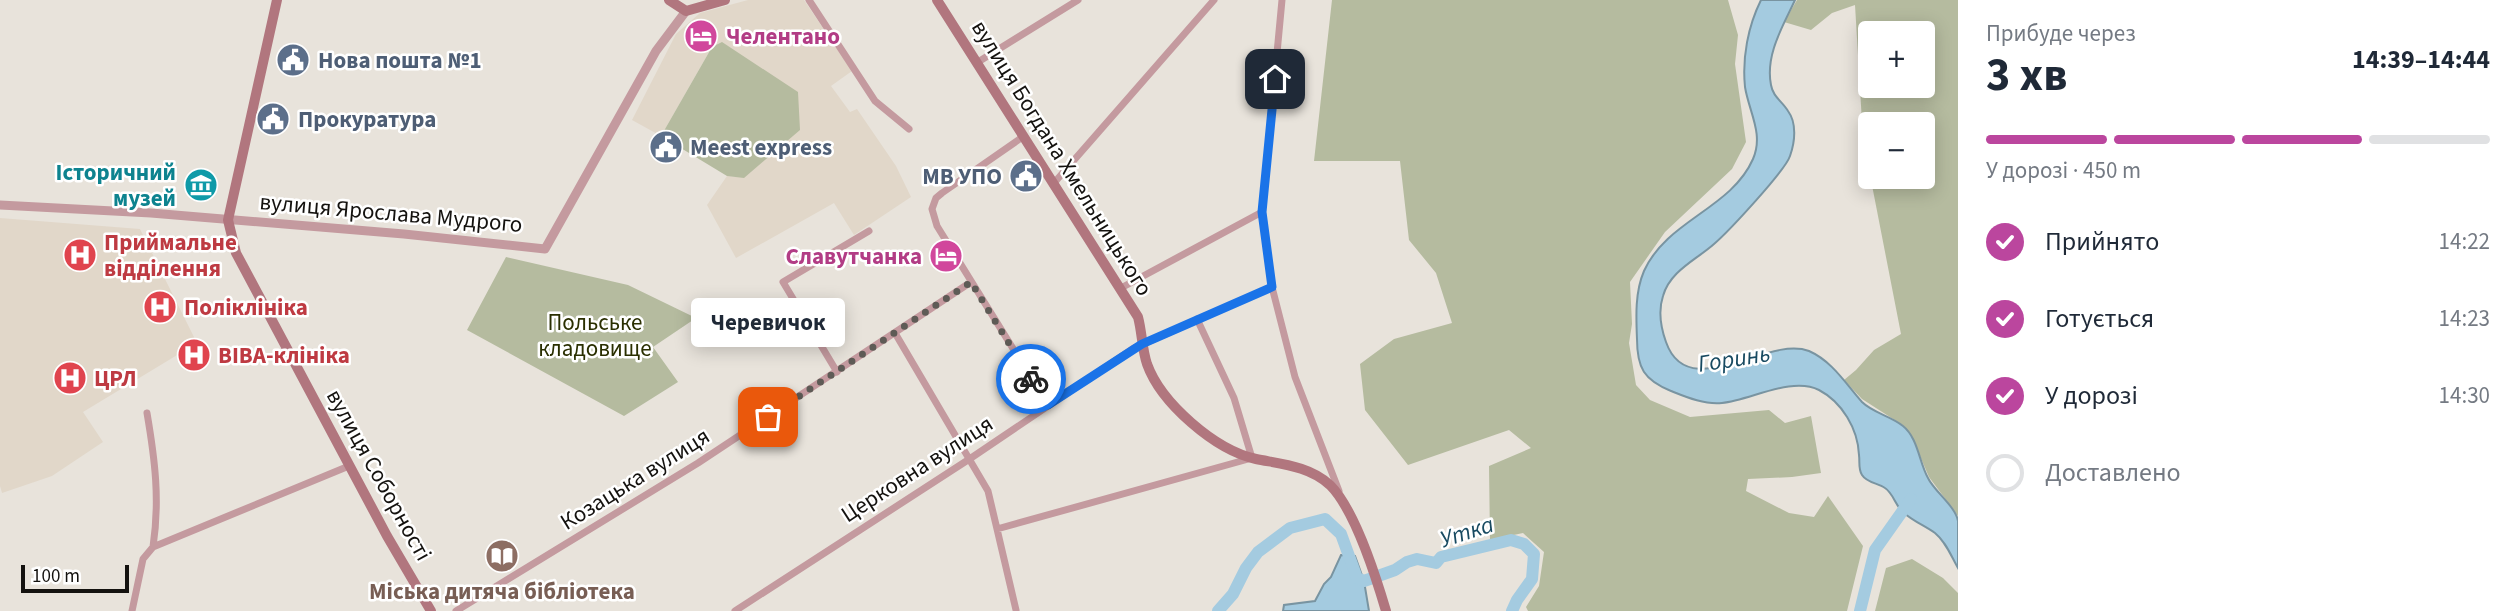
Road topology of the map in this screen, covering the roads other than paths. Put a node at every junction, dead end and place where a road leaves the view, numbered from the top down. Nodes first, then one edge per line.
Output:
1 (277, 0) edge
2 (669, 0) edge
3 (725, 0) edge
4 (810, 0) edge
5 (937, 0) edge
6 (1077, 0) edge
7 (1214, 0) edge
8 (1282, 0) edge
9 (686, 11) junction
10 (978, 62) junction
11 (909, 129) dead end
12 (1024, 135) junction
13 (1054, 183) junction
14 (0, 205) edge
15 (1262, 212) junction
16 (228, 220) junction
17 (869, 231) dead end
18 (971, 282) junction
19 (1272, 287) junction
20 (1121, 288) junction
21 (1197, 319) junction
22 (895, 333) junction
23 (1142, 344) junction
24 (837, 372) junction
25 (1048, 405) junction
26 (147, 413) dead end
27 (971, 458) junction
28 (1252, 458) junction
29 (349, 466) junction
30 (1344, 504) junction
31 (997, 529) junction
32 (153, 547) junction
33 (1384, 605) edge
34 (1016, 610) edge
35 (132, 611) edge
36 (431, 611) edge
37 (456, 611) edge
38 (735, 611) edge

1 - 16 main road, вулиця Соборності
2 - 9 main road
3 - 9 main road
4 - 11 street
5 - 10 main road, вулиця Богдана Хмельницького
6 - 10 street
7 - 13 street
8 - 15 street
9 - 16 street, вулиця Ярослава Мудрого
10 - 12 main road, вулиця Богдана Хмельницького
12 - 13 main road, вулиця Богдана Хмельницького
12 - 18 street
13 - 20 main road, вулиця Богдана Хмельницького
14 - 16 street, вулиця Ярослава Мудрого
15 - 19 street
15 - 20 street
16 - 29 main road, вулиця Соборності
17 - 24 street
18 - 22 street, Козацька вулиця
18 - 25 street
19 - 21 street, Церковна вулиця
19 - 30 street
20 - 23 main road, вулиця Богдана Хмельницького
21 - 23 street, Церковна вулиця
21 - 28 street
22 - 24 street, Козацька вулиця
22 - 27 street
23 - 25 street, Церковна вулиця
23 - 28 main road, вулиця Богдана Хмельницького
24 - 37 street, Козацька вулиця
25 - 27 street, Церковна вулиця
26 - 32 street
27 - 31 street
27 - 38 street, Церковна вулиця
28 - 30 main road, вулиця Богдана Хмельницького
28 - 31 street
29 - 32 street
29 - 36 main road, вулиця Соборності
30 - 33 main road, вулиця Богдана Хмельницького
31 - 34 street
32 - 35 street

